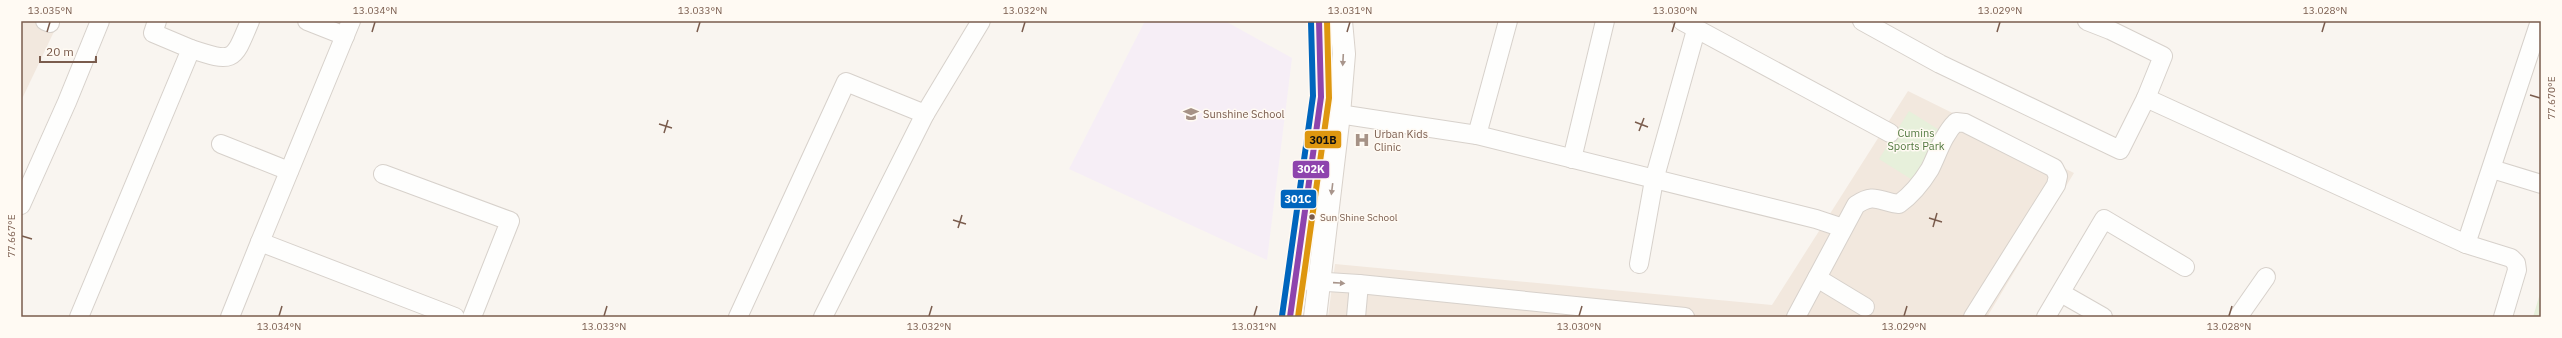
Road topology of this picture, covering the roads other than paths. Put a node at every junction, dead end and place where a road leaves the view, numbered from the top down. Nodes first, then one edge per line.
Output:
1 (100, 21) edge
2 (157, 21) edge
3 (250, 21) edge
4 (307, 21) edge
5 (981, 21) edge
6 (1318, 21) edge
7 (1341, 21) edge
8 (1508, 21) edge
9 (1605, 21) edge
10 (1862, 21) edge
11 (2086, 21) edge
12 (2540, 21) edge
13 (1689, 26) edge
14 (348, 29) edge
15 (191, 49) junction
16 (2146, 98) junction
17 (925, 114) junction
18 (1339, 114) junction
19 (1890, 132) dead end
20 (1477, 135) junction
21 (221, 144) dead end
22 (1572, 159) junction
23 (2492, 169) junction
24 (289, 171) junction
25 (383, 174) dead end
26 (1654, 180) junction
27 (2541, 184) edge
28 (21, 205) edge
29 (1843, 228) junction
30 (260, 242) junction
31 (2466, 244) junction
32 (1639, 264) dead end
33 (2185, 267) dead end
34 (2266, 277) dead end
35 (1817, 278) junction
36 (1295, 280) junction
37 (1319, 282) junction
38 (1359, 284) junction
39 (2062, 293) junction
40 (1865, 307) dead end
41 (79, 317) edge
42 (230, 317) edge
43 (455, 317) edge
44 (472, 317) edge
45 (738, 317) edge
46 (823, 317) edge
47 (1290, 317) edge
48 (1315, 317) edge
49 (1356, 317) edge
50 (1685, 317) edge
51 (1796, 317) edge
52 (1973, 317) edge
53 (2046, 317) edge
54 (2103, 317) edge
55 (2238, 317) edge
56 (2503, 317) edge

1 - 28 street
2 - 15 street
3 - 15 street
4 - 14 street
5 - 17 street
6 - 36 main road
7 -> 18 main road
8 - 20 street
9 - 22 street
10 - 16 street
11 - 16 street
12 - 23 street
13 - 19 street
13 - 26 street
14 - 24 street
15 - 41 street
16 - 31 street
17 - 45 street
17 - 46 street
18 - 20 street
18 -> 37 main road
20 - 22 street
21 - 24 street
22 - 26 street
23 - 27 street
23 - 31 street
24 - 30 street
25 - 44 street
26 - 29 street
26 - 32 street
29 - 35 street
29 - 52 street
30 - 42 street
30 - 43 street
31 - 56 street
33 - 39 street
34 - 55 street
35 - 40 street
35 - 51 street
36 - 37 street
36 - 47 main road
37 -> 38 street
37 - 48 main road
38 - 49 street
38 - 50 street
39 - 53 street
39 - 54 street

